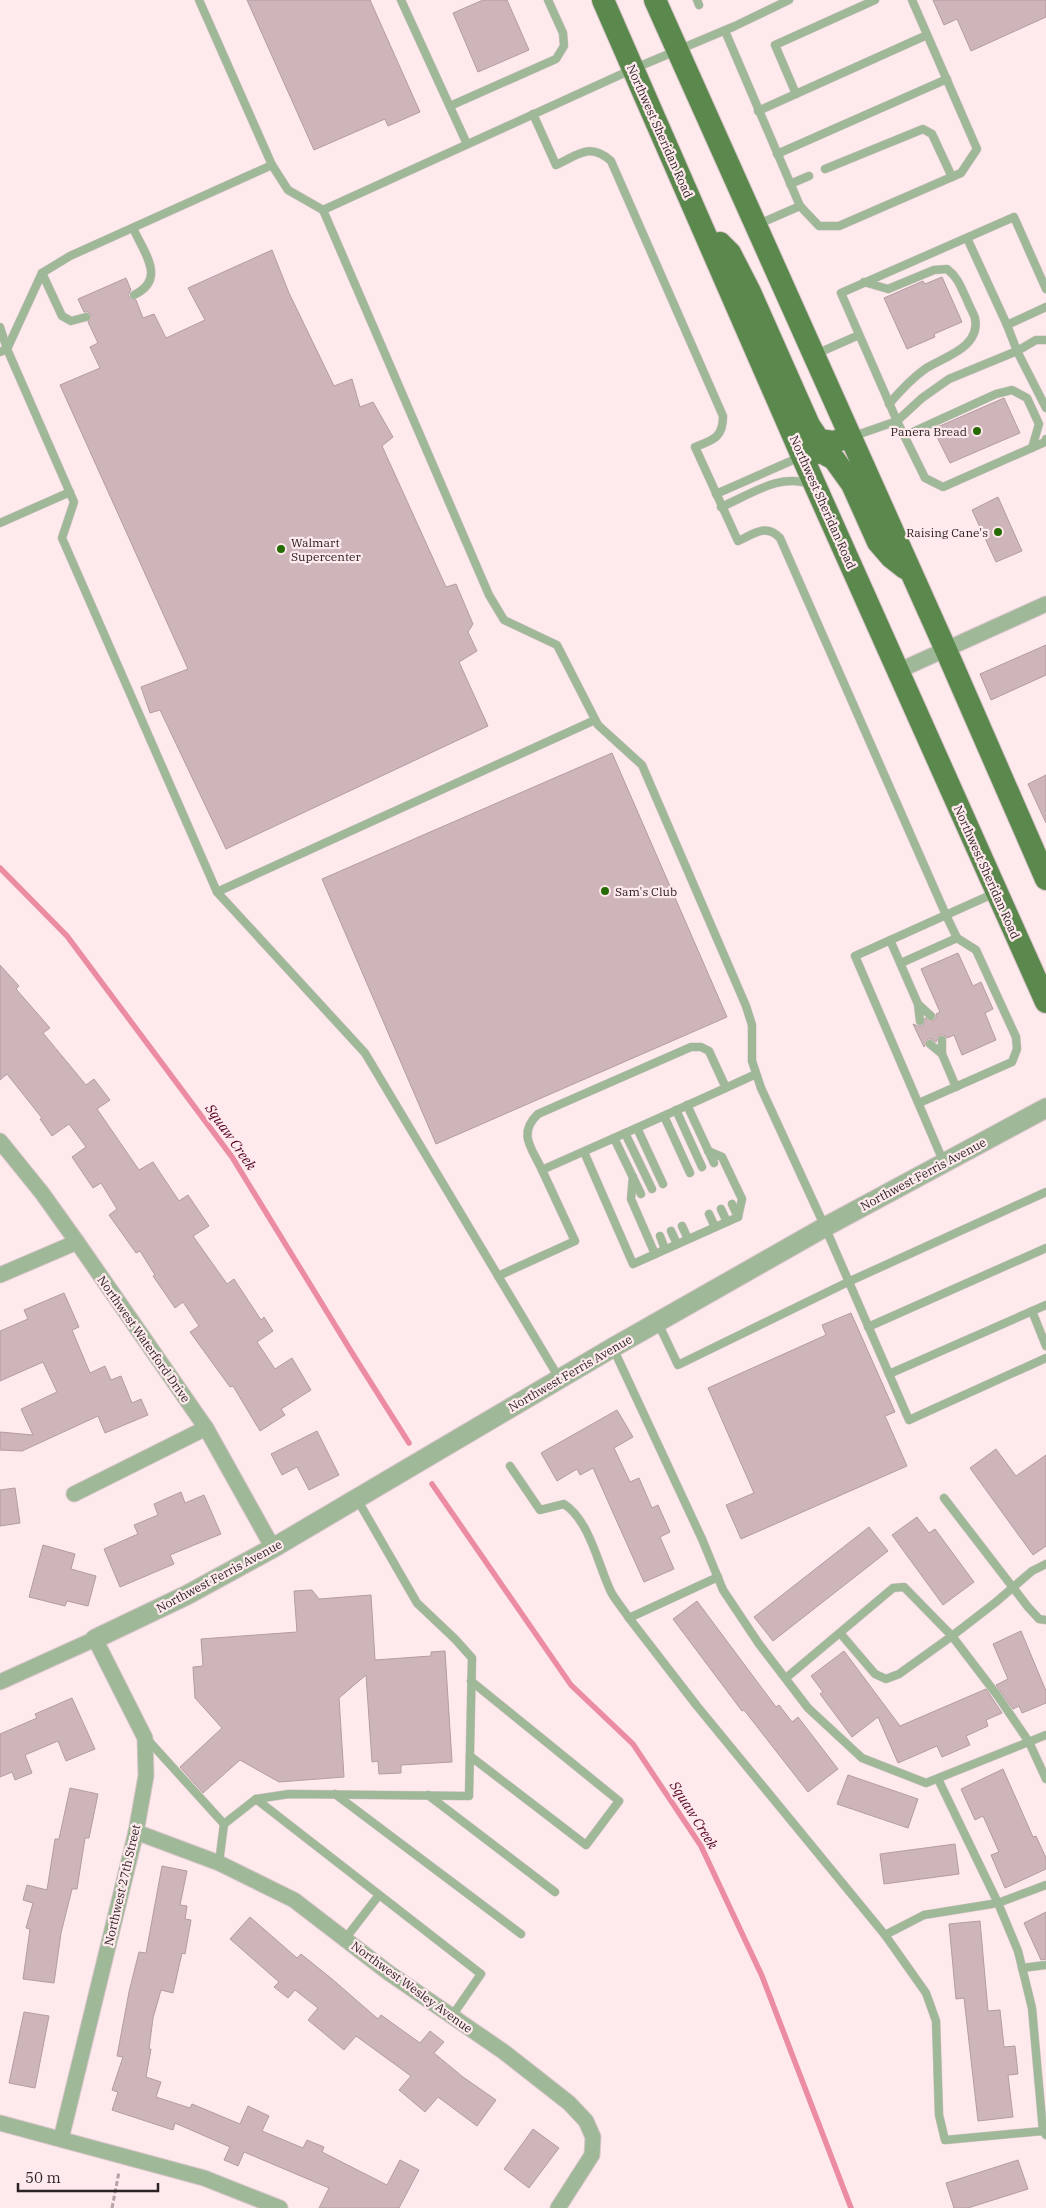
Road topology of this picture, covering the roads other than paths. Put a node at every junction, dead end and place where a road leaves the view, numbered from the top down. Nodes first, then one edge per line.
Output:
1 (198, 0) edge
2 (412, 0) edge
3 (548, 0) edge
4 (603, 0) edge
5 (655, 0) edge
6 (789, 0) edge
7 (875, 0) edge
8 (912, 0) edge
9 (402, 2) edge
10 (725, 30) junction
11 (927, 35) junction
12 (677, 51) junction
13 (633, 69) junction
14 (948, 79) junction
15 (796, 94) junction
16 (450, 106) junction
17 (758, 112) junction
18 (534, 114) junction
19 (467, 144) junction
20 (777, 154) junction
21 (272, 165) junction
22 (825, 169) dead end
23 (808, 176) dead end
24 (952, 177) junction
25 (790, 184) junction
26 (800, 206) junction
27 (323, 210) junction
28 (756, 226) junction
29 (703, 227) junction
30 (133, 228) junction
31 (967, 238) junction
32 (42, 273) junction
33 (864, 282) junction
34 (1046, 289) edge
35 (134, 296) dead end
36 (1046, 307) edge
37 (86, 317) dead end
38 (1007, 325) junction
39 (0, 327) edge
40 (859, 335) junction
41 (1046, 340) edge
42 (4, 351) edge
43 (1017, 351) junction
44 (814, 355) junction
45 (890, 404) junction
46 (1046, 408) edge
47 (897, 422) junction
48 (904, 436) junction
49 (850, 437) junction
50 (1046, 439) edge
51 (1032, 448) junction
52 (802, 456) junction
53 (818, 490) junction
54 (70, 492) junction
55 (716, 494) junction
56 (722, 507) junction
57 (0, 523) edge
58 (911, 572) junction
59 (1046, 604) edge
60 (946, 650) junction
61 (898, 672) junction
62 (595, 720) junction
63 (1040, 850) edge
64 (1046, 879) edge
65 (216, 892) junction
66 (997, 892) junction
67 (946, 914) junction
68 (957, 938) junction
69 (890, 940) junction
70 (901, 963) junction
71 (1046, 1002) edge
72 (918, 1004) junction
73 (931, 1016) dead end
74 (920, 1021) dead end
75 (942, 1040) dead end
76 (930, 1044) dead end
77 (942, 1054) junction
78 (756, 1074) junction
79 (956, 1087) junction
80 (726, 1088) junction
81 (919, 1103) junction
82 (687, 1105) junction
83 (1046, 1108) edge
84 (676, 1110) junction
85 (664, 1116) junction
86 (637, 1128) junction
87 (625, 1133) junction
88 (614, 1138) junction
89 (0, 1141) edge
90 (708, 1151) junction
91 (584, 1152) junction
92 (944, 1162) junction
93 (714, 1164) dead end
94 (702, 1167) dead end
95 (542, 1170) junction
96 (690, 1173) dead end
97 (633, 1177) junction
98 (663, 1184) dead end
99 (652, 1189) dead end
100 (1046, 1192) edge
101 (641, 1194) dead end
102 (732, 1204) dead end
103 (721, 1209) dead end
104 (709, 1214) dead end
105 (738, 1217) junction
106 (727, 1222) junction
107 (682, 1226) dead end
108 (715, 1227) junction
109 (825, 1227) junction
110 (671, 1231) dead end
111 (660, 1236) dead end
112 (688, 1239) junction
113 (77, 1242) junction
114 (677, 1244) junction
115 (1046, 1248) edge
116 (665, 1249) junction
117 (656, 1254) junction
118 (0, 1275) edge
119 (498, 1276) junction
120 (848, 1282) junction
121 (1046, 1305) edge
122 (1032, 1311) junction
123 (658, 1322) junction
124 (868, 1327) junction
125 (1046, 1346) edge
126 (612, 1348) junction
127 (1046, 1358) edge
128 (889, 1374) junction
129 (559, 1379) junction
130 (206, 1428) junction
131 (510, 1466) dead end
132 (74, 1494) dead end
133 (357, 1498) junction
134 (944, 1498) dead end
135 (273, 1548) junction
136 (1046, 1564) edge
137 (718, 1577) junction
138 (1013, 1587) junction
139 (629, 1618) junction
140 (1046, 1620) edge
141 (840, 1633) junction
142 (952, 1636) junction
143 (95, 1639) junction
144 (786, 1678) junction
145 (471, 1681) junction
146 (0, 1682) edge
147 (1046, 1735) edge
148 (145, 1738) junction
149 (1029, 1742) junction
150 (470, 1756) junction
151 (938, 1779) junction
152 (1046, 1779) edge
153 (335, 1794) junction
154 (428, 1795) junction
155 (256, 1799) junction
156 (224, 1824) junction
157 (136, 1832) junction
158 (219, 1863) junction
159 (1046, 1885) edge
160 (555, 1892) dead end
161 (379, 1895) junction
162 (998, 1903) junction
163 (520, 1934) dead end
164 (885, 1935) junction
165 (345, 1939) junction
166 (1046, 1965) edge
167 (1022, 1968) junction
168 (452, 2016) junction
169 (0, 2123) edge
170 (1045, 2133) edge
171 (61, 2139) junction
172 (280, 2208) edge
173 (558, 2208) edge

1 - 21 lane
2 - 9 lane
3 - 16 lane
4 - 13 main road, Northwest Sheridan Road
5 - 12 main road
6 - 10 lane
7 - 15 lane
8 - 11 lane
9 - 16 lane
10 - 12 lane
10 - 17 lane
11 - 14 lane
11 - 15 lane
12 - 13 lane
12 - 28 main road
13 - 18 lane
13 - 29 main road, Northwest Sheridan Road
14 - 20 lane
14 - 24 lane
15 - 17 lane
16 - 19 lane
17 - 20 lane
18 - 19 lane
18 - 55 lane
19 - 27 lane
20 - 25 lane
21 - 27 lane
21 - 30 lane
22 - 24 lane
23 - 25 lane
24 - 26 lane
25 - 26 lane
26 - 28 lane
27 - 62 lane
28 - 44 main road
29 - 49 main road
29 - 52 main road, Northwest Sheridan Road
30 - 32 lane
30 - 35 lane
31 - 33 lane
31 - 34 lane
31 - 38 lane
32 - 37 lane
32 - 42 lane
33 - 40 lane
33 - 45 lane
36 - 38 lane
38 - 43 lane
39 - 42 lane
40 - 44 lane
40 - 45 lane
41 - 43 lane
42 - 54 lane
43 - 46 lane
43 - 47 lane
44 - 49 main road
45 - 47 lane
47 - 48 lane
47 - 49 lane
48 - 51 lane
48 - 51 lane
49 - 58 main road
50 - 51 lane
52 - 53 main road, Northwest Sheridan Road
52 - 55 lane
52 - 58 main road
53 - 56 lane
53 - 61 main road, Northwest Sheridan Road
54 - 57 lane
54 - 65 lane
55 - 56 lane
56 - 67 lane
58 - 60 main road
59 - 60 street
60 - 61 street
60 - 63 main road
61 - 66 main road, Northwest Sheridan Road
62 - 65 lane
62 - 78 lane
63 - 64 main road
65 - 119 lane
66 - 67 lane
66 - 71 main road, Northwest Sheridan Road
67 - 68 lane
67 - 69 lane
68 - 70 lane
68 - 79 lane
69 - 70 lane
69 - 81 lane
70 - 72 lane
72 - 73 lane
72 - 74 lane
75 - 77 lane
76 - 77 lane
77 - 79 lane
78 - 80 lane
78 - 109 lane
79 - 81 lane
80 - 82 lane
80 - 95 lane
81 - 92 lane
82 - 84 lane
82 - 90 lane
83 - 92 street, Northwest Ferris Avenue
84 - 85 lane
84 - 94 lane
85 - 86 lane
85 - 96 lane
86 - 87 lane
86 - 98 lane
87 - 88 lane
87 - 99 lane
88 - 91 lane
88 - 97 lane
89 - 113 street, Northwest Waterford Drive
90 - 93 lane
90 - 105 lane
91 - 95 lane
91 - 117 lane
92 - 109 street, Northwest Ferris Avenue
95 - 119 lane
97 - 101 lane
97 - 117 lane
100 - 120 lane
102 - 105 lane
103 - 106 lane
104 - 108 lane
105 - 106 lane
106 - 108 lane
107 - 112 lane
108 - 112 lane
109 - 120 lane
109 - 123 street, Northwest Ferris Avenue
110 - 114 lane
111 - 116 lane
112 - 114 lane
113 - 118 street
113 - 130 street, Northwest Waterford Drive
114 - 116 lane
115 - 124 lane
116 - 117 lane
119 - 129 lane
120 - 123 lane
120 - 124 lane
121 - 122 lane
122 - 125 lane
122 - 128 lane
123 - 126 street, Northwest Ferris Avenue
124 - 128 lane
126 - 129 street, Northwest Ferris Avenue
126 - 137 lane
127 - 128 lane
129 - 133 street, Northwest Ferris Avenue
130 - 132 street
130 - 135 street, Northwest Waterford Drive
131 - 139 lane
133 - 135 street, Northwest Ferris Avenue
133 - 145 lane
134 - 138 lane
135 - 143 street, Northwest Ferris Avenue
136 - 138 lane
137 - 139 lane
137 - 144 lane
138 - 140 lane
138 - 142 lane
139 - 164 lane
141 - 142 lane
141 - 142 lane
141 - 144 lane
142 - 149 lane
143 - 146 street
143 - 148 street, Northwest 27th Street
144 - 151 lane
145 - 150 lane
145 - 150 lane
147 - 149 lane
148 - 156 lane
148 - 157 street, Northwest 27th Street
149 - 151 lane
149 - 152 lane
150 - 154 lane
151 - 162 lane
153 - 154 lane
153 - 155 lane
153 - 163 lane
154 - 160 lane
155 - 156 lane
155 - 161 lane
156 - 158 lane
157 - 158 street, Northwest Wesley Avenue
157 - 171 street, Northwest 27th Street
158 - 165 street, Northwest Wesley Avenue
159 - 162 lane
161 - 165 lane
161 - 168 lane
162 - 164 lane
162 - 167 lane
164 - 170 lane
165 - 168 street, Northwest Wesley Avenue
166 - 167 lane
167 - 170 lane
168 - 173 street, Northwest Wesley Avenue
169 - 171 street
171 - 172 street

